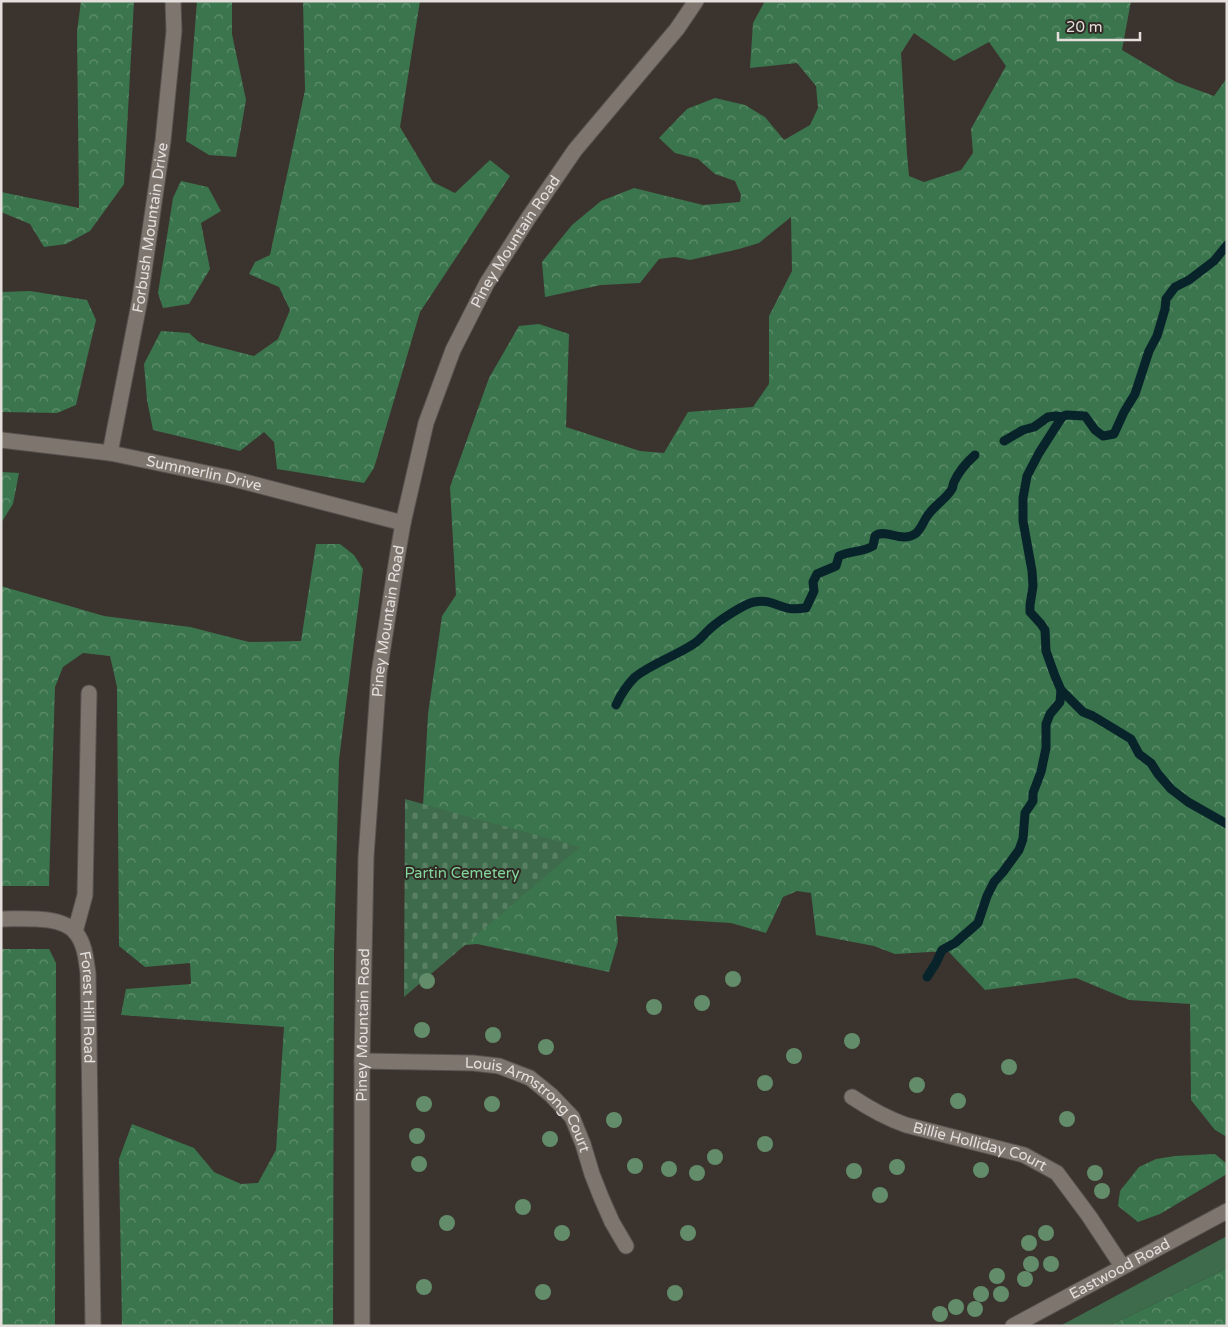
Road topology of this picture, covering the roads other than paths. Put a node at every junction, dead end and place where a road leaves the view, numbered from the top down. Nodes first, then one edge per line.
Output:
1 (173, 1) edge
2 (696, 1) edge
3 (1, 440) edge
4 (110, 453) junction
5 (403, 523) junction
6 (89, 693) dead end
7 (1, 919) edge
8 (75, 932) junction
9 (362, 1061) junction
10 (852, 1097) dead end
11 (1227, 1211) edge
12 (626, 1246) dead end
13 (1122, 1266) junction
14 (93, 1326) edge
15 (362, 1326) edge
16 (1013, 1326) edge

1 - 4 street, Forbush Mountain Drive
2 - 5 street, Piney Mountain Road
3 - 4 street, Summerlin Drive
4 - 5 street, Summerlin Drive
5 - 9 street, Piney Mountain Road
6 - 8 street, Forest Hill Road
7 - 8 street
8 - 14 street, Forest Hill Road
9 - 12 street, Louis Armstrong Court
9 - 15 street, Piney Mountain Road
10 - 13 street, Billie Holliday Court
11 - 13 street, Eastwood Road
13 - 16 street, Eastwood Road

